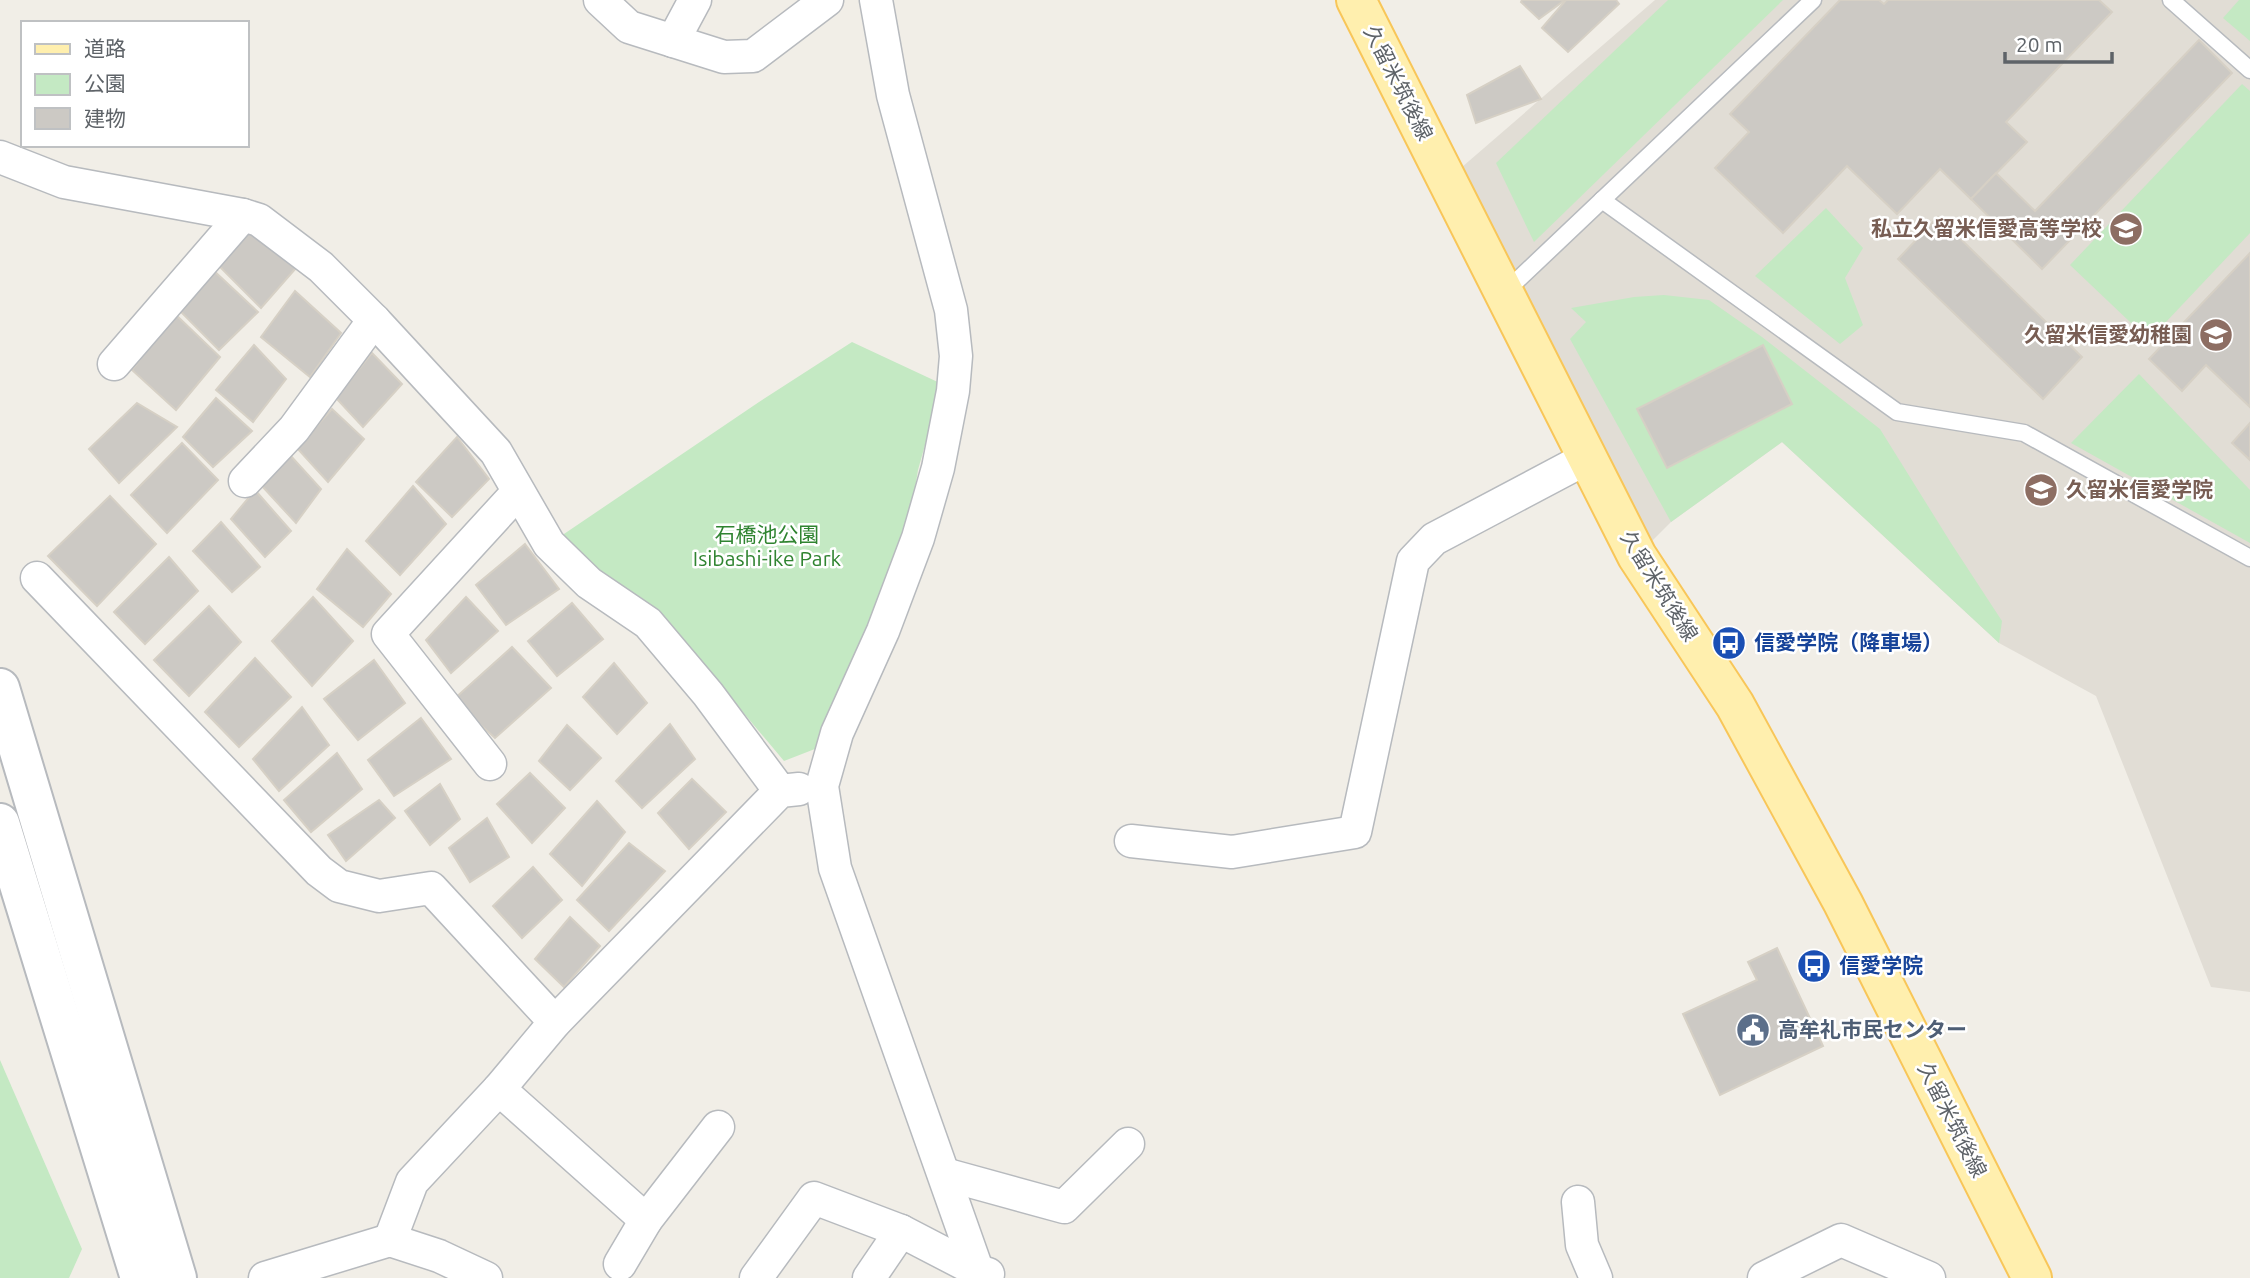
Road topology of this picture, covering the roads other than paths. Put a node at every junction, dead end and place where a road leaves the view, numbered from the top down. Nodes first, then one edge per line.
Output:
1 (600, 0) edge
2 (695, 0) edge
3 (827, 0) edge
4 (876, 0) edge
5 (1356, 0) edge
6 (1813, 0) edge
7 (2171, 0) edge
8 (674, 41) junction
9 (2250, 70) edge
10 (0, 157) edge
11 (1602, 200) junction
12 (243, 215) junction
13 (1504, 293) junction
14 (374, 320) junction
15 (114, 364) dead end
16 (1587, 458) junction
17 (245, 481) dead end
18 (518, 492) junction
19 (2250, 558) edge
20 (37, 578) dead end
21 (0, 688) edge
22 (490, 764) dead end
23 (822, 786) junction
24 (780, 791) junction
25 (0, 823) edge
26 (1131, 841) dead end
27 (555, 1022) junction
28 (499, 1089) junction
29 (718, 1127) dead end
30 (1128, 1144) dead end
31 (944, 1174) junction
32 (1578, 1202) dead end
33 (646, 1220) junction
34 (901, 1231) junction
35 (390, 1240) junction
36 (620, 1264) dead end
37 (983, 1276) edge
38 (140, 1278) edge
39 (177, 1278) edge
40 (265, 1278) edge
41 (486, 1278) edge
42 (756, 1278) edge
43 (869, 1278) edge
44 (1596, 1278) edge
45 (1764, 1278) edge
46 (1928, 1278) edge
47 (2032, 1278) edge

1 - 8 street
2 - 8 street
3 - 8 street
4 - 23 street
5 - 13 main road, 久留米筑後線
6 - 11 lane
7 - 9 lane
10 - 12 street
11 - 13 lane
11 - 19 lane
12 - 14 street
12 - 15 street
13 - 16 main road, 久留米筑後線
14 - 17 street
14 - 18 street
16 - 26 street
16 - 47 main road, 久留米筑後線
18 - 22 street
18 - 24 street
20 - 27 street
21 - 39 street
23 - 24 street
23 - 31 street
24 - 27 street
25 - 38 street
27 - 28 street
28 - 33 street
28 - 35 street
29 - 33 street
30 - 31 street
31 - 37 street
32 - 44 street
33 - 36 street
34 - 37 street
34 - 42 street
34 - 43 street
35 - 40 street
35 - 41 street
45 - 46 street

